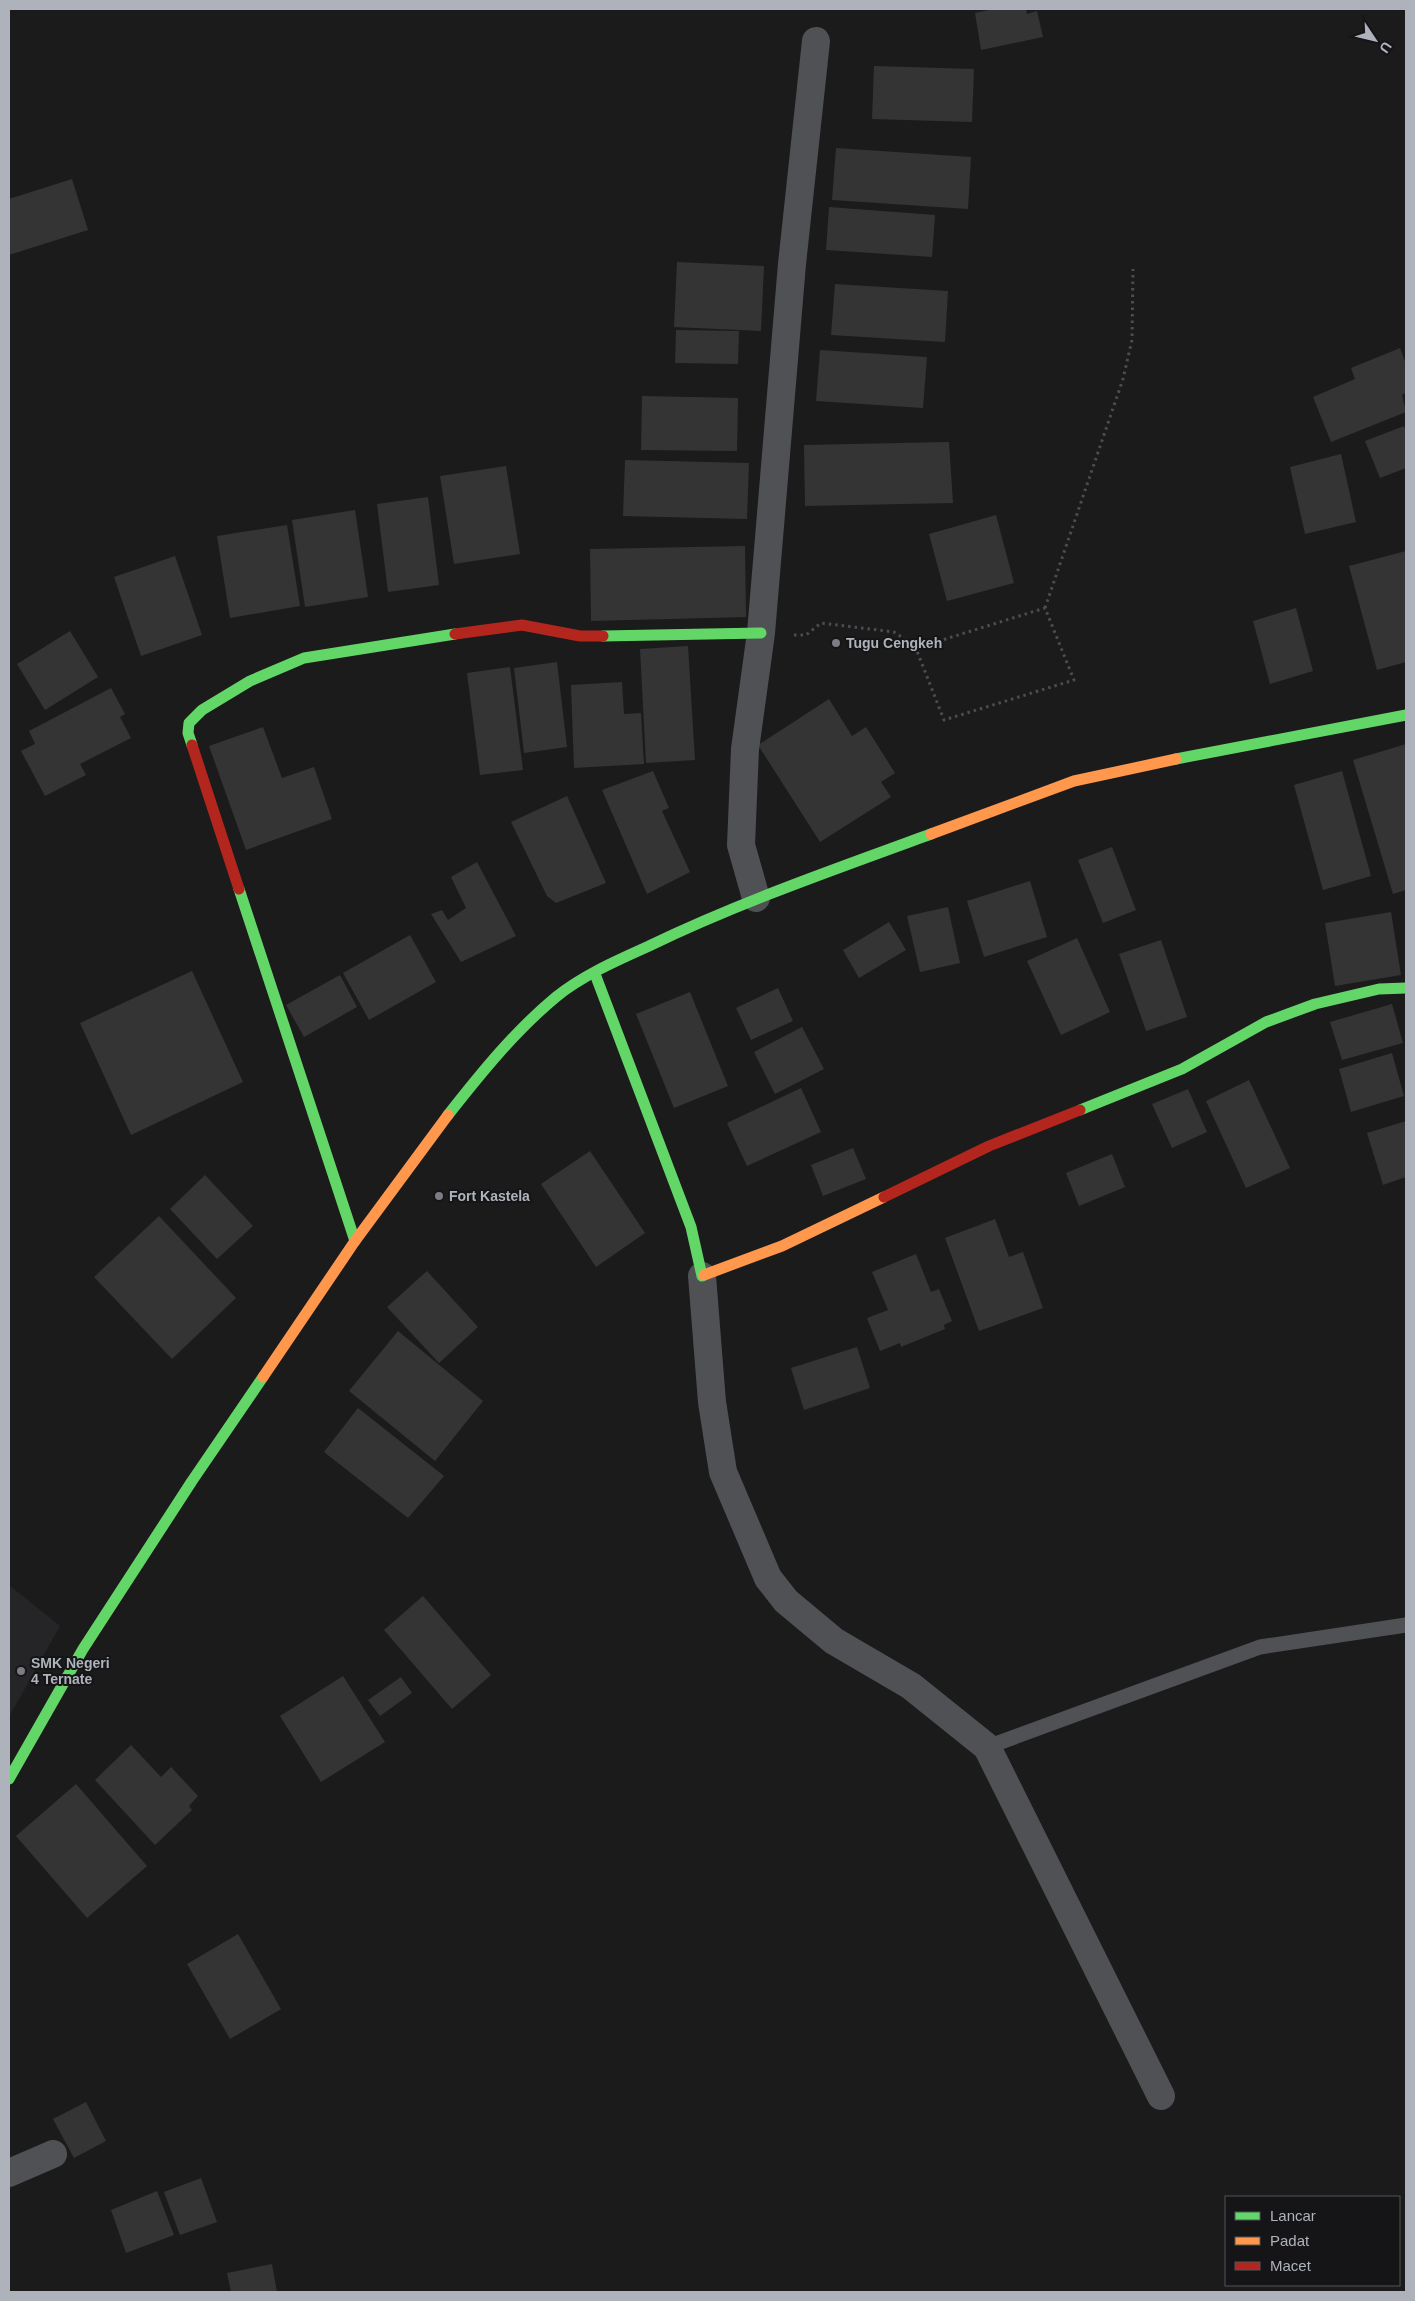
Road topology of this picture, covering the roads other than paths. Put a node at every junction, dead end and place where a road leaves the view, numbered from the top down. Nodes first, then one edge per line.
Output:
1 (816, 41) dead end
2 (761, 633) junction
3 (1406, 715) edge
4 (756, 898) junction
5 (595, 974) junction
6 (1406, 988) edge
7 (355, 1241) junction
8 (702, 1276) junction
9 (1406, 1625) edge
10 (987, 1747) junction
11 (9, 1779) edge
12 (1161, 2096) dead end
13 (53, 2154) dead end
14 (9, 2172) edge

1 - 2 street
2 - 4 street
2 - 7 main road
3 - 4 main road
4 - 5 main road
5 - 7 main road
5 - 8 main road
6 - 8 main road
7 - 11 main road
8 - 10 street
9 - 10 lane
10 - 12 street
13 - 14 street

